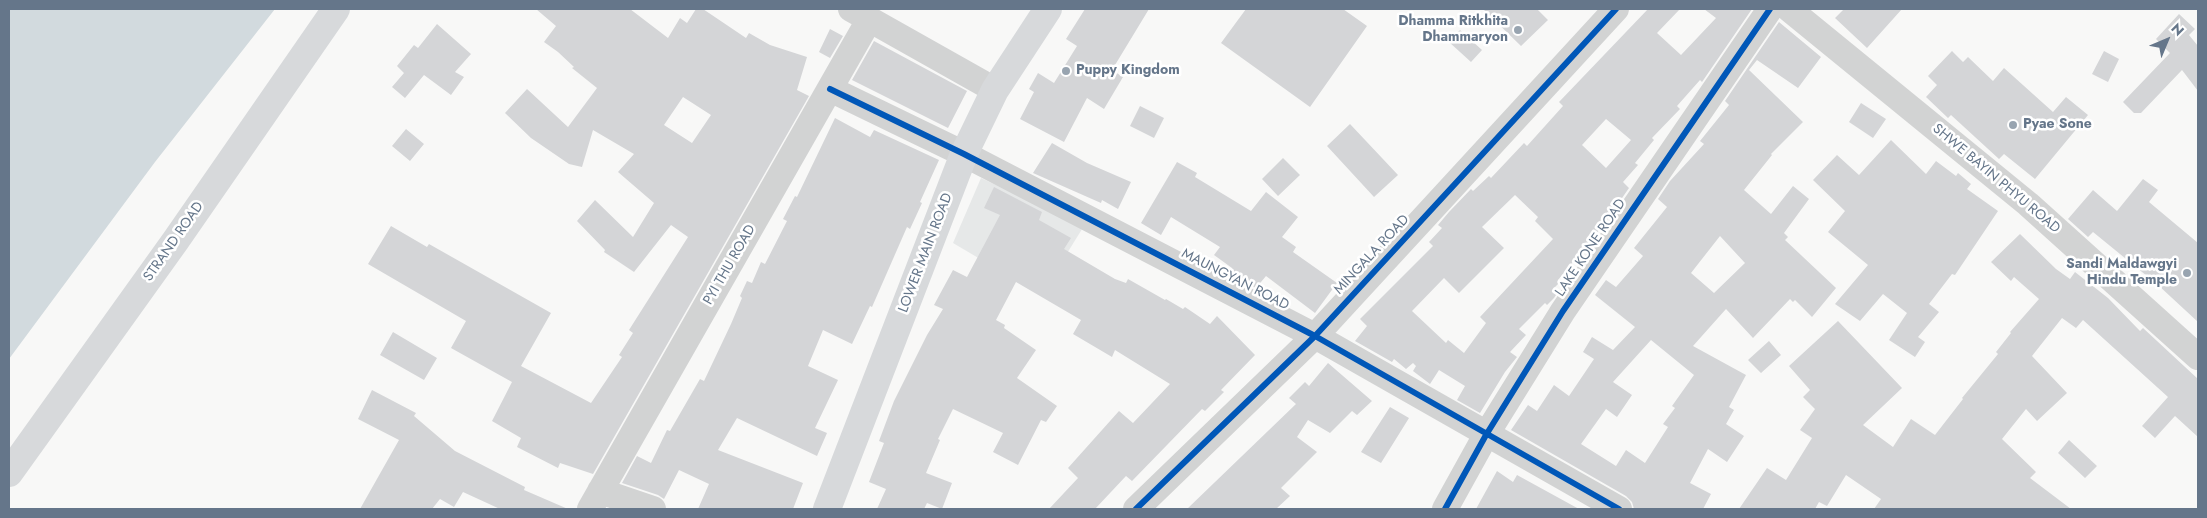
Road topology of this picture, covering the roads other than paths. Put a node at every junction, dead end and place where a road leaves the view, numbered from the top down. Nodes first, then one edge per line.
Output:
1 (336, 9) edge
2 (1048, 9) edge
3 (1616, 9) edge
4 (1770, 9) edge
5 (1789, 9) edge
6 (860, 14) edge
7 (830, 89) junction
8 (995, 90) junction
9 (964, 154) junction
10 (1315, 336) junction
11 (2198, 356) edge
12 (1486, 435) junction
13 (9, 473) edge
14 (595, 500) edge
15 (653, 509) edge
16 (827, 509) edge
17 (1136, 509) edge
18 (1445, 509) edge
19 (1619, 509) edge

1 - 13 main road, STRAND ROAD
2 - 8 main road, LOWER MAIN ROAD
3 - 10 street, MINGALA ROAD
4 - 12 street, LAKE KONE ROAD
5 - 11 street, SHWE BAYIN PHYU ROAD
6 - 7 street, PYI THU ROAD
6 - 8 street
7 - 9 street, MAUNGYAN ROAD
7 - 14 street, PYI THU ROAD
8 - 9 main road, LOWER MAIN ROAD
9 - 10 street, MAUNGYAN ROAD
9 - 16 main road, LOWER MAIN ROAD
10 - 12 street, MAUNGYAN ROAD
10 - 17 street, MINGALA ROAD
12 - 18 street, LAKE KONE ROAD
12 - 19 street, MAUNGYAN ROAD
14 - 15 street

